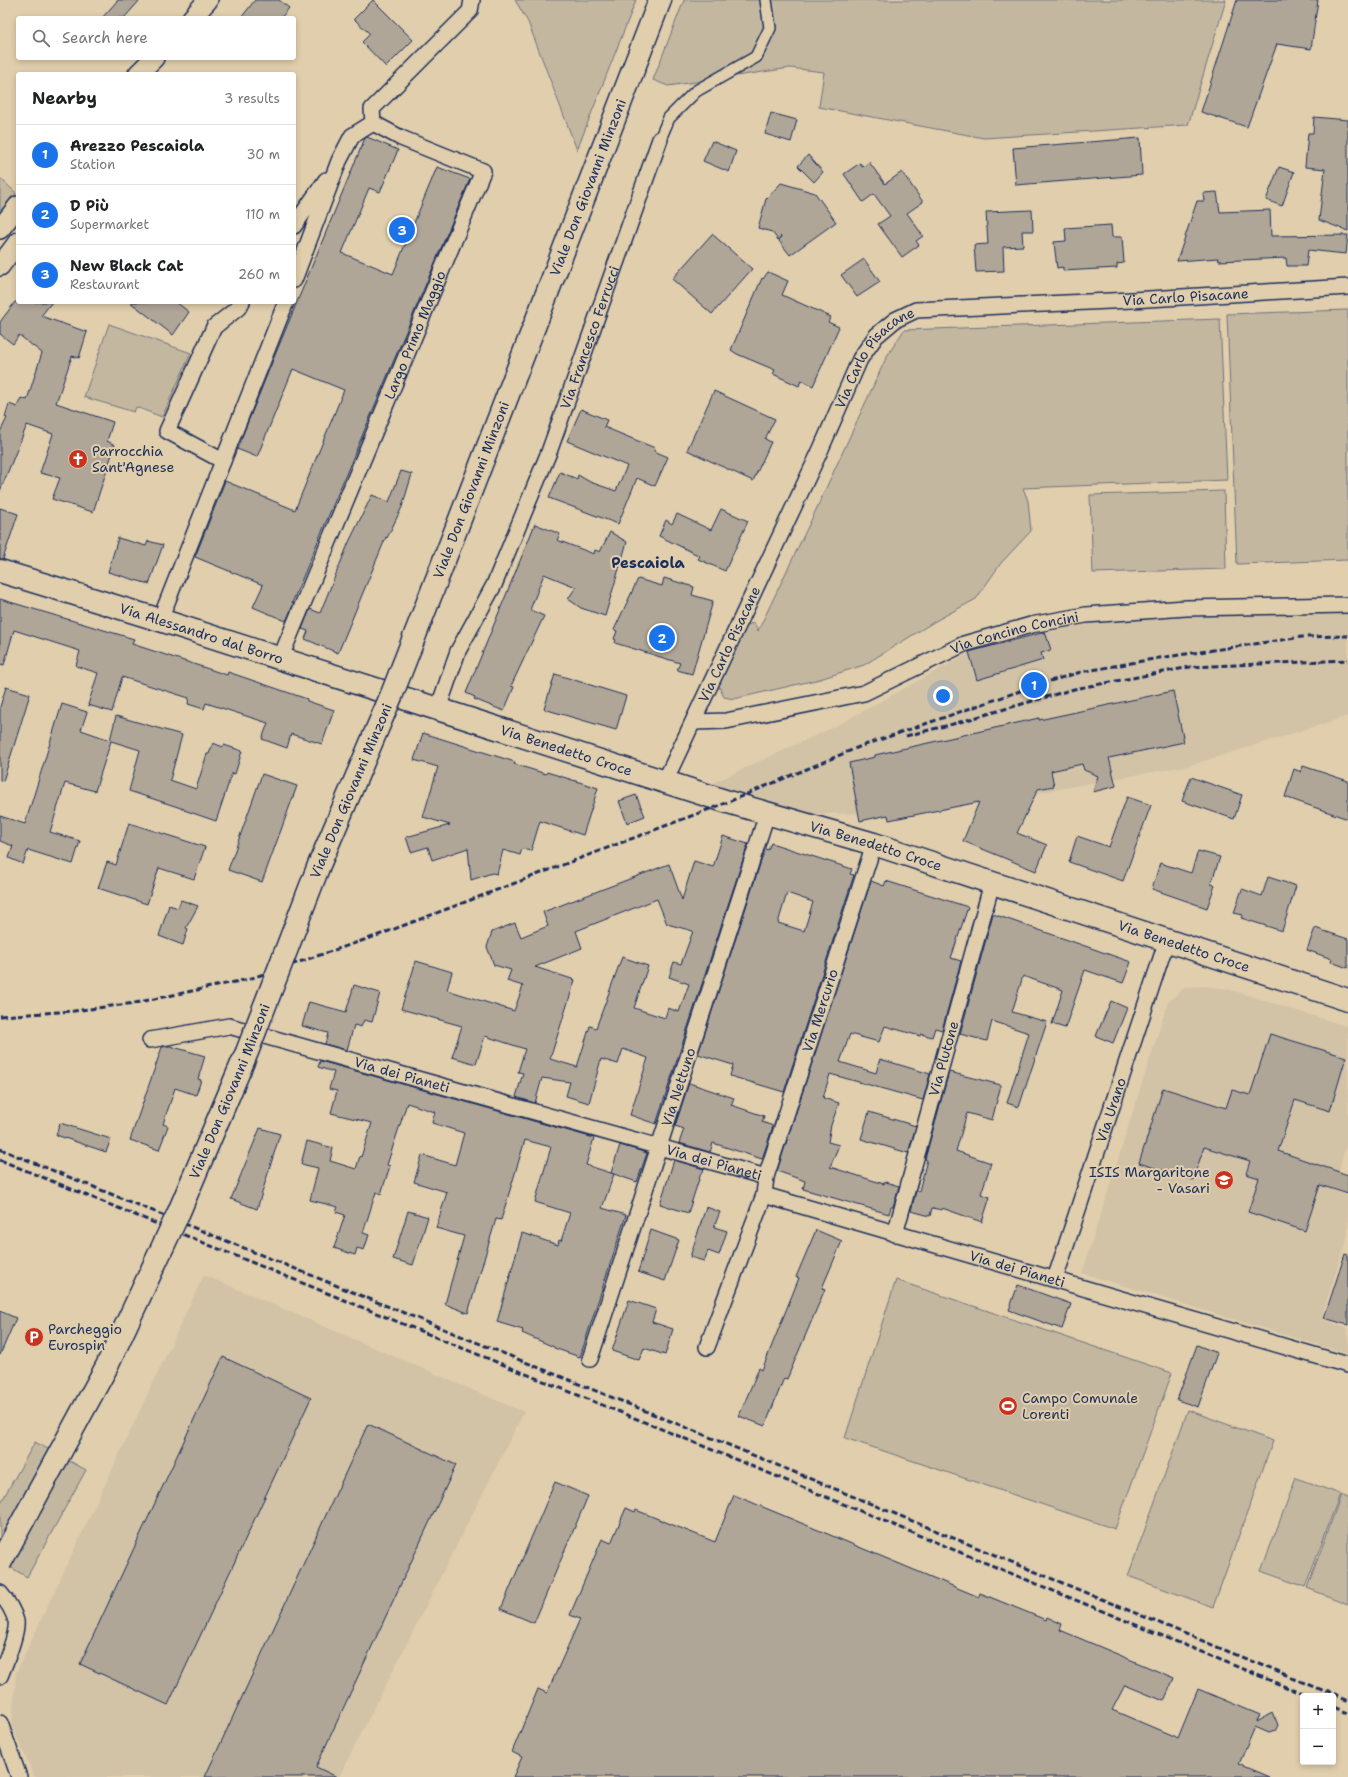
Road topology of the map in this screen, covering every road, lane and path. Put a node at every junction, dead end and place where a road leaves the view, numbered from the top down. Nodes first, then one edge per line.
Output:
1 (208, 0) edge
2 (472, 0) edge
3 (660, 0) edge
4 (766, 0) edge
5 (194, 16) edge
6 (153, 60) edge
7 (154, 60) edge
8 (140, 72) edge
9 (145, 72) edge
10 (373, 123) junction
11 (660, 138) joint
12 (340, 161) junction
13 (16, 209) edge
14 (296, 223) edge
15 (0, 230) edge
16 (16, 245) edge
17 (0, 266) edge
18 (296, 275) edge
19 (1348, 287) edge
20 (241, 304) edge
21 (285, 304) edge
22 (223, 460) junction
23 (0, 572) edge
24 (1348, 605) edge
25 (160, 620) junction
26 (280, 659) junction
27 (403, 698) joint
28 (438, 708) junction
29 (694, 722) junction
30 (665, 781) junction
31 (767, 814) junction
32 (874, 844) junction
33 (992, 883) junction
34 (1167, 940) junction
35 (1348, 1000) edge
36 (150, 1040) dead end
37 (660, 1147) junction
38 (766, 1177) junction
39 (764, 1195) junction
40 (895, 1234) junction
41 (1055, 1279) junction
42 (707, 1347) dead end
43 (590, 1359) dead end
44 (1348, 1365) edge
45 (0, 1562) edge
46 (0, 1593) edge
47 (0, 1676) edge
48 (0, 1723) edge
49 (19, 1777) edge

1 - 5 street
2 - 10 street
3 - 45 main road, Viale Don Giovanni Minzoni, bridge
4 - 11 street, Via Francesco Ferrucci
6 - 8 street
7 - 9 street
10 - 12 street
10 - 26 street, Largo Primo Maggio
11 - 28 street, Via Francesco Ferrucci
12 - 14 street
12 - 18 street
13 - 15 street
16 - 17 street
19 - 29 street, Via Carlo Pisacane
20 - 22 street
21 - 22 street
22 - 25 street
23 - 25 main road, Via Alessandro dal Borro
24 - 29 street, Via Concino Concini
25 - 26 main road, Via Alessandro dal Borro
26 - 27 main road, Via Alessandro dal Borro
27 - 28 main road, Via Benedetto Croce
28 - 30 main road, Via Benedetto Croce
29 - 30 street, Via Carlo Pisacane
30 - 31 main road, Via Benedetto Croce
31 - 32 main road, Via Benedetto Croce
31 - 37 street, Via Nettuno
32 - 33 main road, Via Benedetto Croce
32 - 38 street, Via Mercurio
33 - 34 main road, Via Benedetto Croce
33 - 40 street, Via Plutone
34 - 35 main road, Via Benedetto Croce
34 - 41 street, Via Urano
36 - 37 street, Via dei Pianeti
37 - 38 street, Via dei Pianeti
37 - 43 street, Via Nettuno
38 - 39 street, Via dei Pianeti
39 - 40 street, Via dei Pianeti
39 - 42 street
40 - 41 street, Via dei Pianeti
41 - 44 street, Via dei Pianeti
46 - 47 street
48 - 49 street

